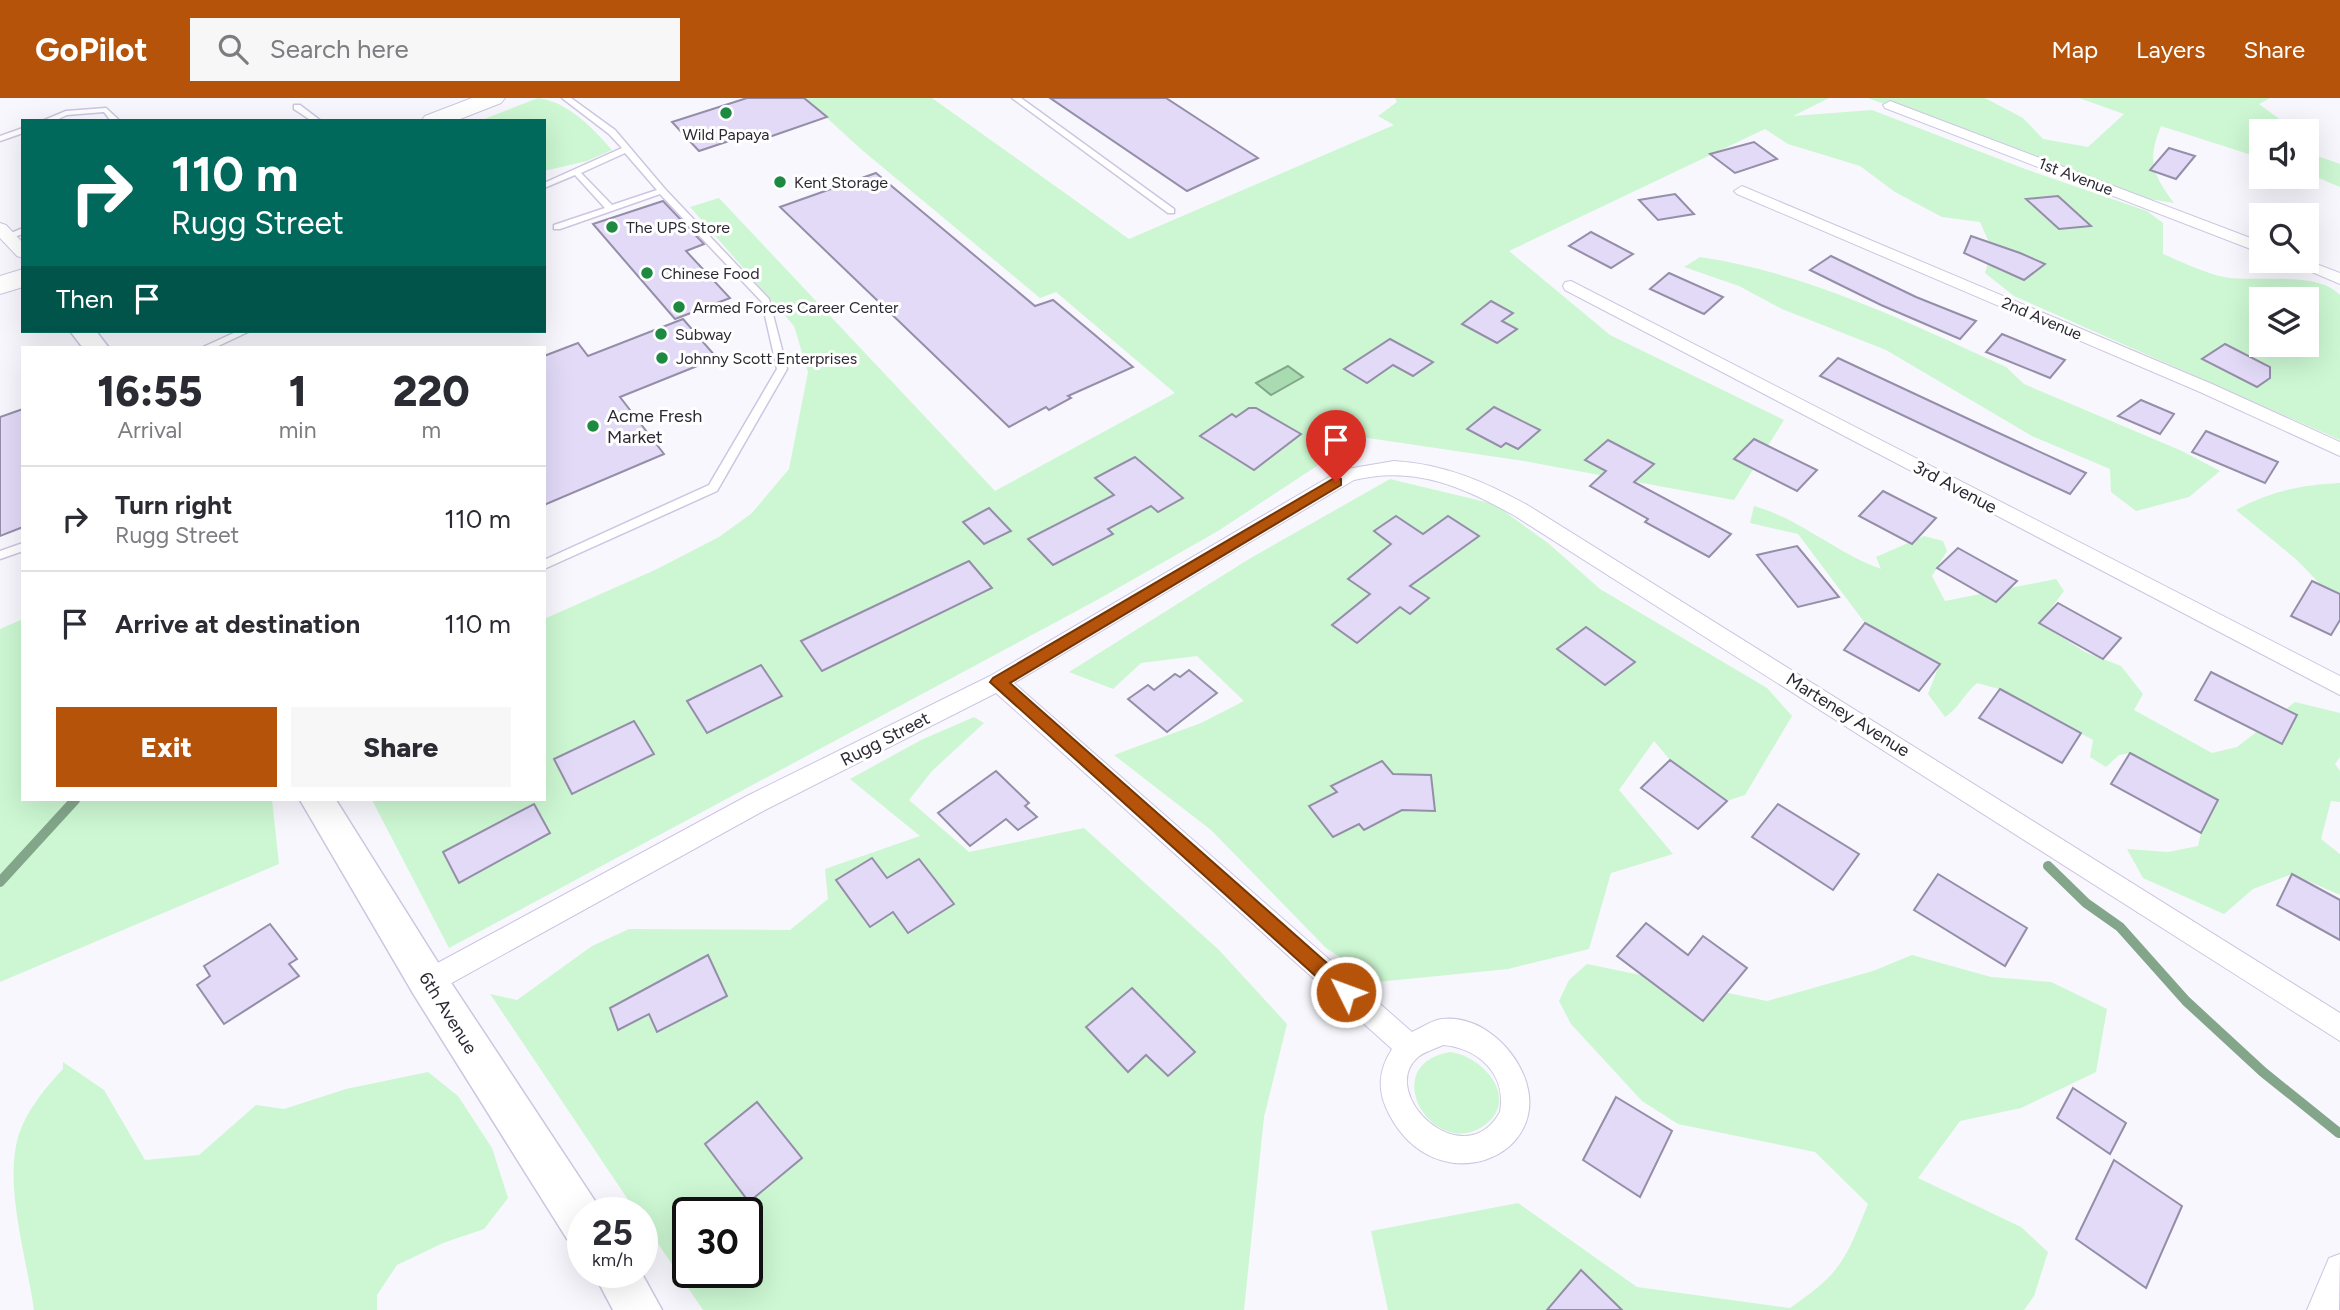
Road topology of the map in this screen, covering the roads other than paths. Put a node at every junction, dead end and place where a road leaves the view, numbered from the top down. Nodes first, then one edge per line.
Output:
1 (493, 98) edge
2 (566, 98) edge
3 (1016, 98) edge
4 (1890, 105) dead end
5 (297, 107) dead end
6 (51, 119) edge
7 (114, 119) edge
8 (314, 119) edge
9 (438, 119) edge
10 (21, 131) edge
11 (0, 139) edge
12 (627, 149) junction
13 (577, 173) junction
14 (546, 185) edge
15 (662, 191) junction
16 (1742, 191) dead end
17 (611, 209) junction
18 (1171, 211) dead end
19 (557, 227) dead end
20 (10, 232) edge
21 (2249, 243) edge
22 (21, 250) edge
23 (2319, 271) edge
24 (21, 278) edge
25 (2340, 279) edge
26 (0, 286) edge
27 (1571, 286) dead end
28 (240, 333) edge
29 (211, 346) edge
30 (2340, 450) edge
31 (1336, 482) joint
32 (21, 548) edge
33 (0, 555) edge
34 (546, 564) edge
35 (998, 682) junction
36 (2340, 686) edge
37 (318, 801) edge
38 (428, 982) junction
39 (2340, 1028) edge
40 (1408, 1046) junction
41 (567, 1198) edge
42 (2340, 1269) edge
43 (625, 1288) edge
44 (639, 1310) edge
45 (2323, 1310) edge

1 - 9 main road
2 - 12 lane
3 - 18 lane
4 - 21 street, 1st Avenue
5 - 8 lane
6 - 7 lane
10 - 11 lane
12 - 13 lane
12 - 15 lane
13 - 14 lane
13 - 17 lane
15 - 17 lane
15 - 34 lane
16 - 30 street, 2nd Avenue
17 - 19 lane
20 - 22 street
23 - 25 street
24 - 26 main road
27 - 36 street, 3rd Avenue
28 - 29 lane
31 - 35 street, Rugg Street
31 - 39 street, Marteney Avenue
32 - 33 lane
35 - 38 street, Rugg Street
35 - 40 street
37 - 38 street, 6th Avenue
38 - 41 street, 6th Avenue
40 - 40 street
42 - 45 street
43 - 44 street

